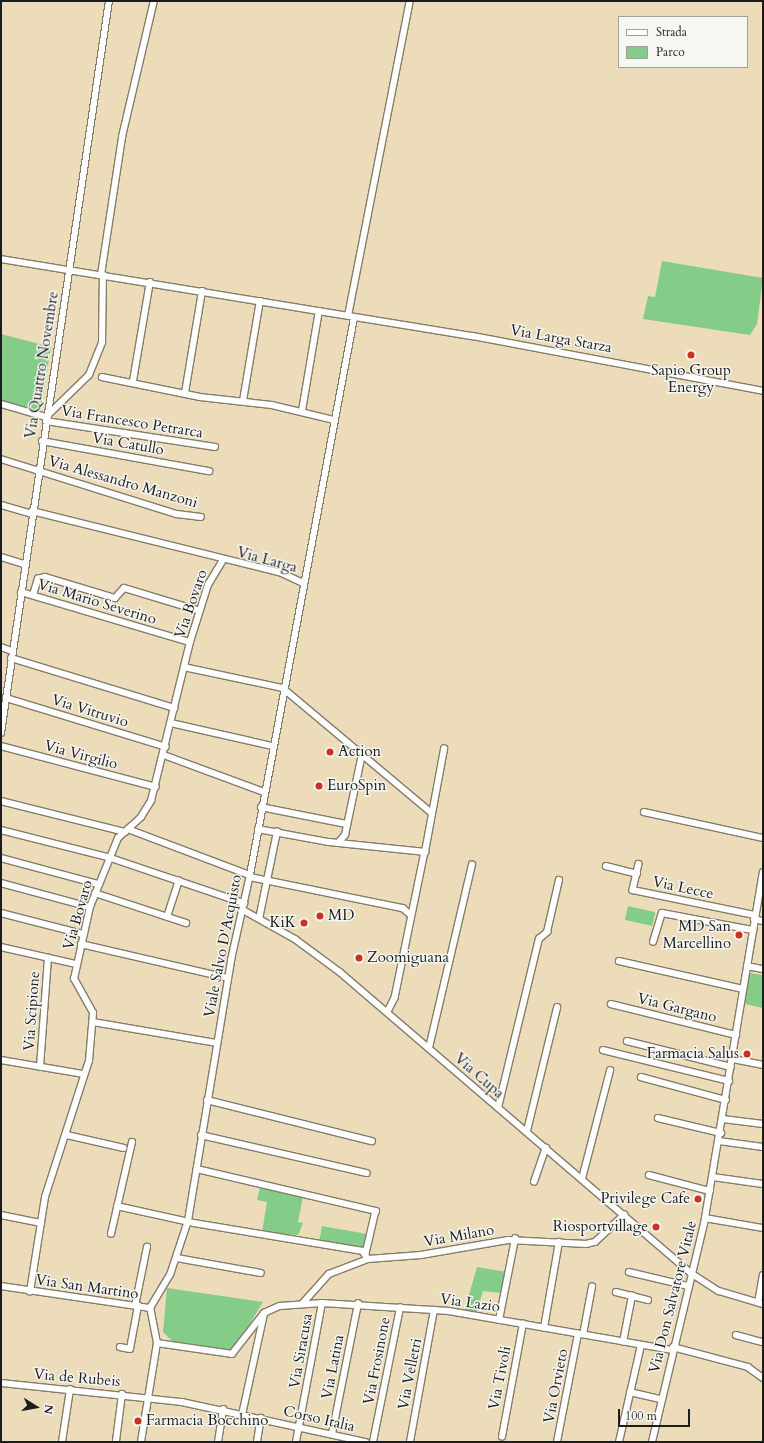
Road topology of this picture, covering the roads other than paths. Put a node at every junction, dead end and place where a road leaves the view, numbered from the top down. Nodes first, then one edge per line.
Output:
1 (109, 1) edge
2 (154, 1) edge
3 (410, 1) edge
4 (1, 259) edge
5 (68, 270) junction
6 (102, 275) junction
7 (150, 282) junction
8 (202, 291) junction
9 (260, 301) junction
10 (319, 311) junction
11 (351, 317) junction
12 (102, 377) dead end
13 (133, 381) junction
14 (763, 391) edge
15 (185, 393) junction
16 (243, 401) junction
17 (1, 404) edge
18 (302, 412) junction
19 (46, 419) junction
20 (334, 420) junction
21 (42, 441) junction
22 (215, 447) dead end
23 (1, 459) edge
24 (38, 470) junction
25 (209, 472) dead end
26 (1, 505) edge
27 (32, 512) junction
28 (201, 518) dead end
29 (1, 557) edge
30 (223, 560) junction
31 (24, 564) junction
32 (303, 583) junction
33 (21, 592) junction
34 (33, 595) junction
35 (200, 611) junction
36 (190, 642) junction
37 (1, 647) edge
38 (12, 651) junction
39 (11, 658) junction
40 (184, 667) junction
41 (283, 688) junction
42 (6, 698) junction
43 (175, 708) junction
44 (171, 723) junction
45 (1, 733) edge
46 (1, 746) edge
47 (272, 746) junction
48 (166, 747) junction
49 (444, 750) dead end
50 (362, 754) junction
51 (164, 755) junction
52 (156, 787) junction
53 (264, 792) junction
54 (1, 801) edge
55 (262, 807) junction
56 (644, 812) dead end
57 (432, 813) junction
58 (347, 824) junction
59 (258, 829) junction
60 (1, 830) edge
61 (126, 830) junction
62 (277, 832) junction
63 (345, 835) junction
64 (763, 838) edge
65 (338, 844) junction
66 (350, 845) junction
67 (425, 852) junction
68 (108, 857) junction
69 (1, 858) edge
70 (640, 864) dead end
71 (472, 865) dead end
72 (606, 866) dead end
73 (763, 873) edge
74 (637, 874) junction
75 (250, 876) junction
76 (558, 880) dead end
77 (179, 881) junction
78 (268, 881) junction
79 (1, 883) edge
80 (98, 884) junction
81 (95, 893) junction
82 (414, 902) junction
83 (244, 903) junction
84 (90, 907) junction
85 (404, 908) junction
86 (243, 910) junction
87 (1, 913) edge
88 (411, 915) junction
89 (168, 917) junction
90 (755, 917) junction
91 (260, 919) junction
92 (763, 921) edge
93 (186, 923) dead end
94 (753, 930) junction
95 (83, 934) junction
96 (653, 942) dead end
97 (81, 944) junction
98 (1, 947) edge
99 (48, 958) junction
100 (619, 961) dead end
101 (76, 964) junction
102 (747, 966) junction
103 (763, 970) edge
104 (228, 978) junction
105 (743, 989) junction
106 (611, 1004) dead end
107 (557, 1008) dead end
108 (388, 1012) junction
109 (93, 1022) junction
110 (736, 1036) junction
111 (627, 1041) dead end
112 (217, 1043) junction
113 (429, 1048) junction
114 (603, 1050) dead end
115 (733, 1059) junction
116 (1, 1060) edge
117 (763, 1065) edge
118 (40, 1067) junction
119 (731, 1068) junction
120 (610, 1071) dead end
121 (84, 1074) junction
122 (641, 1077) dead end
123 (729, 1081) junction
124 (207, 1100) junction
125 (726, 1100) junction
126 (498, 1108) junction
127 (658, 1118) dead end
128 (723, 1119) junction
129 (763, 1124) edge
130 (527, 1131) junction
131 (721, 1133) junction
132 (67, 1135) junction
133 (201, 1136) junction
134 (719, 1140) junction
135 (372, 1141) dead end
136 (132, 1142) dead end
137 (763, 1147) edge
138 (124, 1148) dead end
139 (546, 1148) junction
140 (197, 1170) junction
141 (367, 1173) dead end
142 (649, 1175) dead end
143 (713, 1177) junction
144 (582, 1178) junction
145 (534, 1182) dead end
146 (763, 1184) edge
147 (710, 1191) junction
148 (117, 1206) junction
149 (1, 1215) edge
150 (624, 1215) junction
151 (705, 1218) junction
152 (188, 1221) junction
153 (41, 1222) junction
154 (763, 1228) edge
155 (110, 1234) dead end
156 (515, 1239) junction
157 (559, 1242) junction
158 (147, 1247) dead end
159 (367, 1256) junction
160 (177, 1258) junction
161 (629, 1272) dead end
162 (261, 1273) dead end
163 (691, 1273) junction
164 (763, 1275) edge
165 (1, 1286) edge
166 (688, 1286) junction
167 (592, 1287) dead end
168 (30, 1292) junction
169 (616, 1292) dead end
170 (632, 1296) junction
171 (648, 1300) dead end
172 (322, 1303) junction
173 (302, 1304) junction
174 (358, 1304) junction
175 (761, 1304) edge
176 (137, 1306) junction
177 (150, 1308) junction
178 (400, 1308) junction
179 (434, 1310) junction
180 (264, 1313) junction
181 (499, 1320) junction
182 (523, 1324) junction
183 (544, 1328) junction
184 (581, 1334) junction
185 (736, 1335) dead end
186 (623, 1342) junction
187 (763, 1342) edge
188 (157, 1343) junction
189 (641, 1345) junction
190 (120, 1347) dead end
191 (673, 1348) junction
192 (763, 1378) edge
193 (1, 1383) edge
194 (70, 1390) junction
195 (630, 1392) junction
196 (122, 1394) junction
197 (150, 1398) junction
198 (661, 1399) junction
199 (223, 1409) junction
200 (242, 1415) junction
201 (261, 1418) junction
202 (299, 1427) junction
203 (332, 1434) junction
204 (502, 1437) dead end
205 (349, 1440) edge
206 (116, 1441) dead end
207 (62, 1442) edge
208 (141, 1442) edge
209 (218, 1442) edge
210 (257, 1442) edge
211 (296, 1442) edge
212 (366, 1442) edge
213 (373, 1442) edge
214 (410, 1442) edge
215 (557, 1442) edge
216 (619, 1442) edge
217 (652, 1442) edge

1 - 5 street, Via Quattro Novembre
2 - 6 street
3 - 11 street, Via Larga
4 - 5 street, Via Larga Starza
5 - 6 street, Via Larga Starza
5 - 19 street, Via Quattro Novembre
6 - 7 street, Via Larga Starza
6 - 19 street
7 - 8 street, Via Larga Starza
7 - 13 street
8 - 9 street, Via Larga Starza
8 - 15 street
9 - 10 street, Via Larga Starza
9 - 16 street
10 - 11 street, Via Larga Starza
10 - 18 street
11 - 14 street, Via Larga Starza
11 - 20 street, Via Larga
12 - 13 street
13 - 15 street
15 - 16 street
16 - 18 street
17 - 19 street, Via Francesco Petrarca
18 - 20 street
19 - 21 street, Via Quattro Novembre
19 - 22 street, Via Francesco Petrarca
20 - 32 street, Via Larga
21 - 24 street, Via Quattro Novembre
21 - 25 street, Via Catullo
23 - 24 street, Via Alessandro Manzoni
24 - 27 street, Via Quattro Novembre
24 - 28 street, Via Alessandro Manzoni
26 - 27 street, Via Larga
27 - 30 street, Via Larga
27 - 31 street, Via Quattro Novembre
29 - 31 street
30 - 32 street, Via Larga
30 - 35 street, Via Bovaro
31 - 33 street, Via Quattro Novembre
32 - 41 street, Viale Salvo D'Acquisto
33 - 34 street, Via Mario Severino
33 - 38 street, Via Quattro Novembre
34 - 35 street
34 - 36 street, Via Mario Severino
35 - 36 street, Via Bovaro
36 - 40 street, Via Bovaro
37 - 38 street
38 - 39 street, Via Quattro Novembre
39 - 42 street, Via Quattro Novembre
39 - 43 street
40 - 41 street
40 - 43 street, Via Bovaro
41 - 47 street, Viale Salvo D'Acquisto
41 - 50 street
42 - 45 street, Via Quattro Novembre
42 - 48 street, Via Vitruvio
43 - 44 street, Via Bovaro
44 - 47 street
44 - 48 street, Via Bovaro
46 - 52 street, Via Virgilio
47 - 53 street, Viale Salvo D'Acquisto
48 - 51 street, Via Bovaro
49 - 57 street
50 - 57 street
50 - 58 street
51 - 52 street, Via Bovaro
51 - 53 street
52 - 61 street, Via Bovaro
53 - 55 street, Viale Salvo D'Acquisto
54 - 61 street
55 - 58 street
55 - 59 street, Viale Salvo D'Acquisto
56 - 64 street
57 - 67 street
58 - 63 street
59 - 62 street
59 - 75 street, Viale Salvo D'Acquisto
60 - 68 street
61 - 68 street, Via Bovaro
61 - 75 street
62 - 65 street
62 - 78 street
63 - 65 street
63 - 66 street
65 - 66 street
66 - 67 street
67 - 82 street
68 - 77 street
68 - 80 street, Via Bovaro
69 - 80 street
70 - 74 street, Via Lecce
71 - 113 street
72 - 74 street
73 - 90 street, Via Don Salvatore Vitale
74 - 90 street, Via Lecce
75 - 78 street
75 - 83 street, Viale Salvo D'Acquisto
76 - 126 street
77 - 83 street
77 - 89 street
78 - 85 street
78 - 91 street
79 - 84 street
80 - 81 street, Via Bovaro
81 - 84 street, Via Bovaro
81 - 89 street
82 - 85 street
82 - 88 street
83 - 86 street, Viale Salvo D'Acquisto
84 - 95 street, Via Bovaro
85 - 88 street
86 - 91 street, Via Cupa
86 - 104 street, Viale Salvo D'Acquisto
87 - 95 street
88 - 108 street
89 - 93 street
90 - 92 street
90 - 94 street, Via Don Salvatore Vitale
91 - 108 street, Via Cupa
94 - 96 street
94 - 102 street, Via Don Salvatore Vitale
95 - 97 street, Via Bovaro
97 - 101 street, Via Bovaro
97 - 104 street
98 - 99 street
99 - 101 street
99 - 118 street, Via Scipione
100 - 105 street
101 - 109 street, Via Bovaro
102 - 103 street
102 - 105 street, Via Don Salvatore Vitale
104 - 112 street, Viale Salvo D'Acquisto
105 - 110 street, Via Don Salvatore Vitale
106 - 110 street, Via Gargano
107 - 130 street
108 - 113 street, Via Cupa
109 - 112 street
109 - 121 street, Via Bovaro
110 - 115 street, Via Don Salvatore Vitale
111 - 119 street
112 - 124 street, Viale Salvo D'Acquisto
113 - 126 street, Via Cupa
114 - 123 street
115 - 117 street
115 - 119 street, Via Don Salvatore Vitale
116 - 118 street
118 - 121 street
119 - 123 street, Via Don Salvatore Vitale
120 - 144 street
121 - 132 street, Via Bovaro
122 - 125 street
123 - 125 street, Via Don Salvatore Vitale
124 - 133 street, Viale Salvo D'Acquisto
124 - 135 street
125 - 128 street, Via Don Salvatore Vitale
126 - 130 street, Via Cupa
127 - 131 street
128 - 129 street
128 - 131 street, Via Don Salvatore Vitale
130 - 139 street, Via Cupa
131 - 134 street, Via Don Salvatore Vitale
132 - 138 street
132 - 153 street, Via Bovaro
133 - 140 street, Viale Salvo D'Acquisto
133 - 141 street
134 - 137 street
134 - 143 street, Via Don Salvatore Vitale
136 - 148 street
139 - 144 street, Via Cupa
139 - 145 street
140 - 152 street, Viale Salvo D'Acquisto
140 - 159 street
142 - 147 street
143 - 146 street
143 - 147 street, Via Don Salvatore Vitale
144 - 150 street, Via Cupa
147 - 151 street, Via Don Salvatore Vitale
148 - 152 street
148 - 155 street
149 - 153 street
150 - 157 street, Via Milano
150 - 163 street, Via Cupa
151 - 154 street
151 - 163 street, Via Don Salvatore Vitale
152 - 159 street
152 - 160 street, Viale Salvo D'Acquisto
153 - 168 street, Via Bovaro
156 - 157 street, Via Milano
156 - 159 street, Via Milano
156 - 181 street
157 - 183 street
158 - 176 street
159 - 173 street, Via Milano
160 - 162 street
160 - 177 street, Viale Salvo D'Acquisto
161 - 166 street
163 - 166 street, Via Don Salvatore Vitale
163 - 175 street, Via Cupa
164 - 175 street
165 - 168 street, Via San Martino
166 - 191 street, Via Don Salvatore Vitale
167 - 184 street, Via Orvieto
168 - 176 street, Via San Martino
169 - 170 street
170 - 171 street
170 - 186 street
172 - 173 street, Via Lazio
172 - 174 street, Via Lazio
172 - 202 street, Via Siracusa
173 - 180 street, Via Lazio
174 - 178 street, Via Lazio
174 - 203 street, Via Latina
176 - 177 street, Via San Martino
176 - 190 street
177 - 188 street, Via San Martino
178 - 179 street, Via Lazio
178 - 213 street, Via Frosinone
179 - 181 street, Via Lazio
179 - 214 street, Via Velletri
180 - 188 street
180 - 200 street
181 - 182 street, Via Lazio
182 - 183 street, Via Lazio
182 - 204 street, Via Tivoli
183 - 184 street, Via Lazio
184 - 186 street, Via Lazio
184 - 215 street, Via Orvieto
185 - 187 street
186 - 189 street, Via Lazio
188 - 197 street, Via San Martino
189 - 191 street, Via Lazio
189 - 195 street
191 - 192 street, Via Lazio
191 - 198 street, Via Don Salvatore Vitale
193 - 194 street, Via de Rubeis
194 - 196 street, Via de Rubeis
194 - 207 street
195 - 198 street
195 - 216 street
196 - 197 street, Via de Rubeis
196 - 206 street
197 - 199 street, Corso Italia
197 - 208 street, Via San Martino
198 - 217 street, Via Don Salvatore Vitale
199 - 200 street, Corso Italia
199 - 209 street
200 - 201 street, Corso Italia
201 - 202 street, Corso Italia
201 - 210 street
202 - 203 street, Corso Italia
202 - 211 street, Via Siracusa
203 - 205 street, Corso Italia
205 - 212 street, Corso Italia

